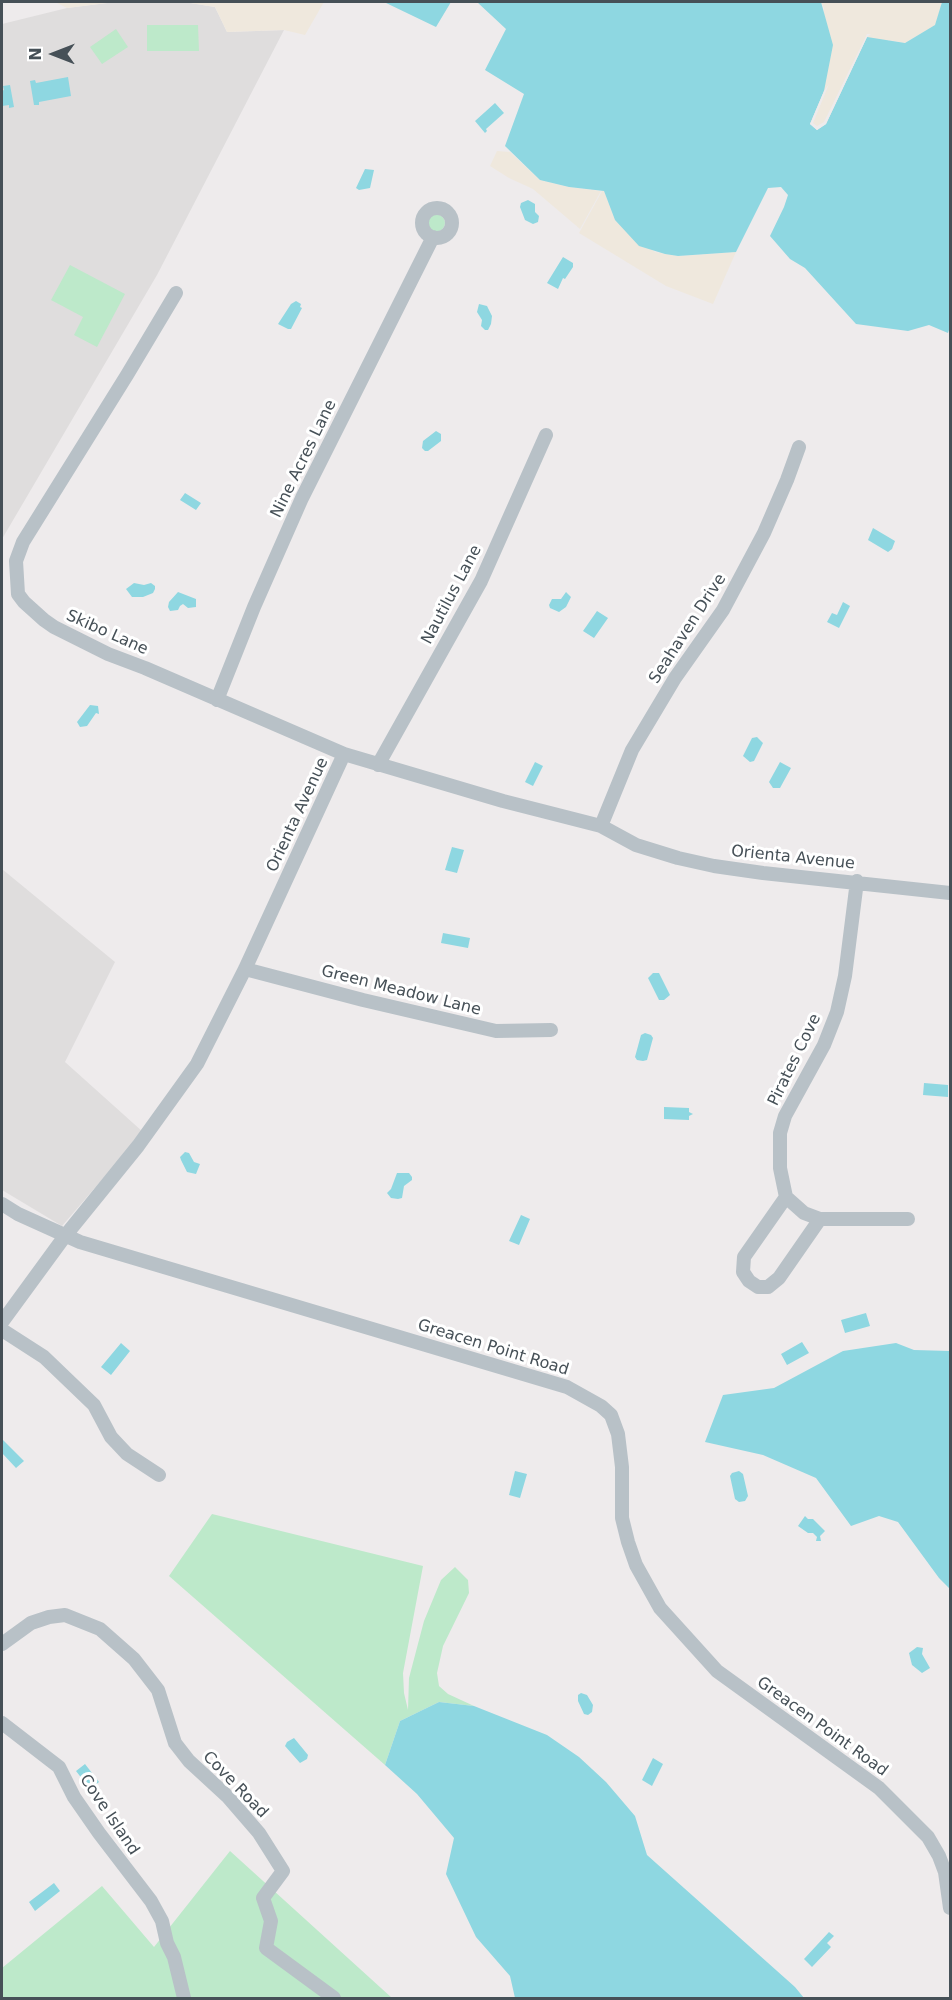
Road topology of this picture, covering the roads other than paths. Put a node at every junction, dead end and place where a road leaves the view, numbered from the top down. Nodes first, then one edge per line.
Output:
1 (433, 237) dead end
2 (176, 293) dead end
3 (546, 435) dead end
4 (799, 447) dead end
5 (217, 700) junction
6 (344, 754) junction
7 (378, 765) junction
8 (601, 826) junction
9 (857, 881) junction
10 (951, 893) edge
11 (245, 969) junction
12 (551, 1030) dead end
13 (786, 1197) junction
14 (2, 1204) edge
15 (820, 1219) junction
16 (908, 1219) dead end
17 (65, 1236) junction
18 (2, 1322) edge
19 (2, 1330) edge
20 (159, 1474) dead end
21 (2, 1644) edge
22 (2, 1723) edge
23 (951, 1908) edge
24 (184, 1998) edge
25 (334, 1998) edge

1 - 5 street, Nine Acres Lane
2 - 5 street, Skibo Lane
3 - 7 street, Nautilus Lane
4 - 8 street, Seahaven Drive
5 - 6 street, Skibo Lane
6 - 7 street, Orienta Avenue
6 - 11 street, Orienta Avenue
7 - 8 street, Orienta Avenue
8 - 9 street, Orienta Avenue
9 - 10 street, Orienta Avenue
9 - 13 street, Pirates Cove
11 - 12 street, Green Meadow Lane
11 - 17 street, Orienta Avenue
13 - 15 street
13 - 15 street
14 - 17 street, Greacen Point Road
15 - 16 street
17 - 18 street, Orienta Avenue
17 - 23 street, Greacen Point Road
19 - 20 street
21 - 25 street, Cove Road
22 - 24 street, Cove Island

